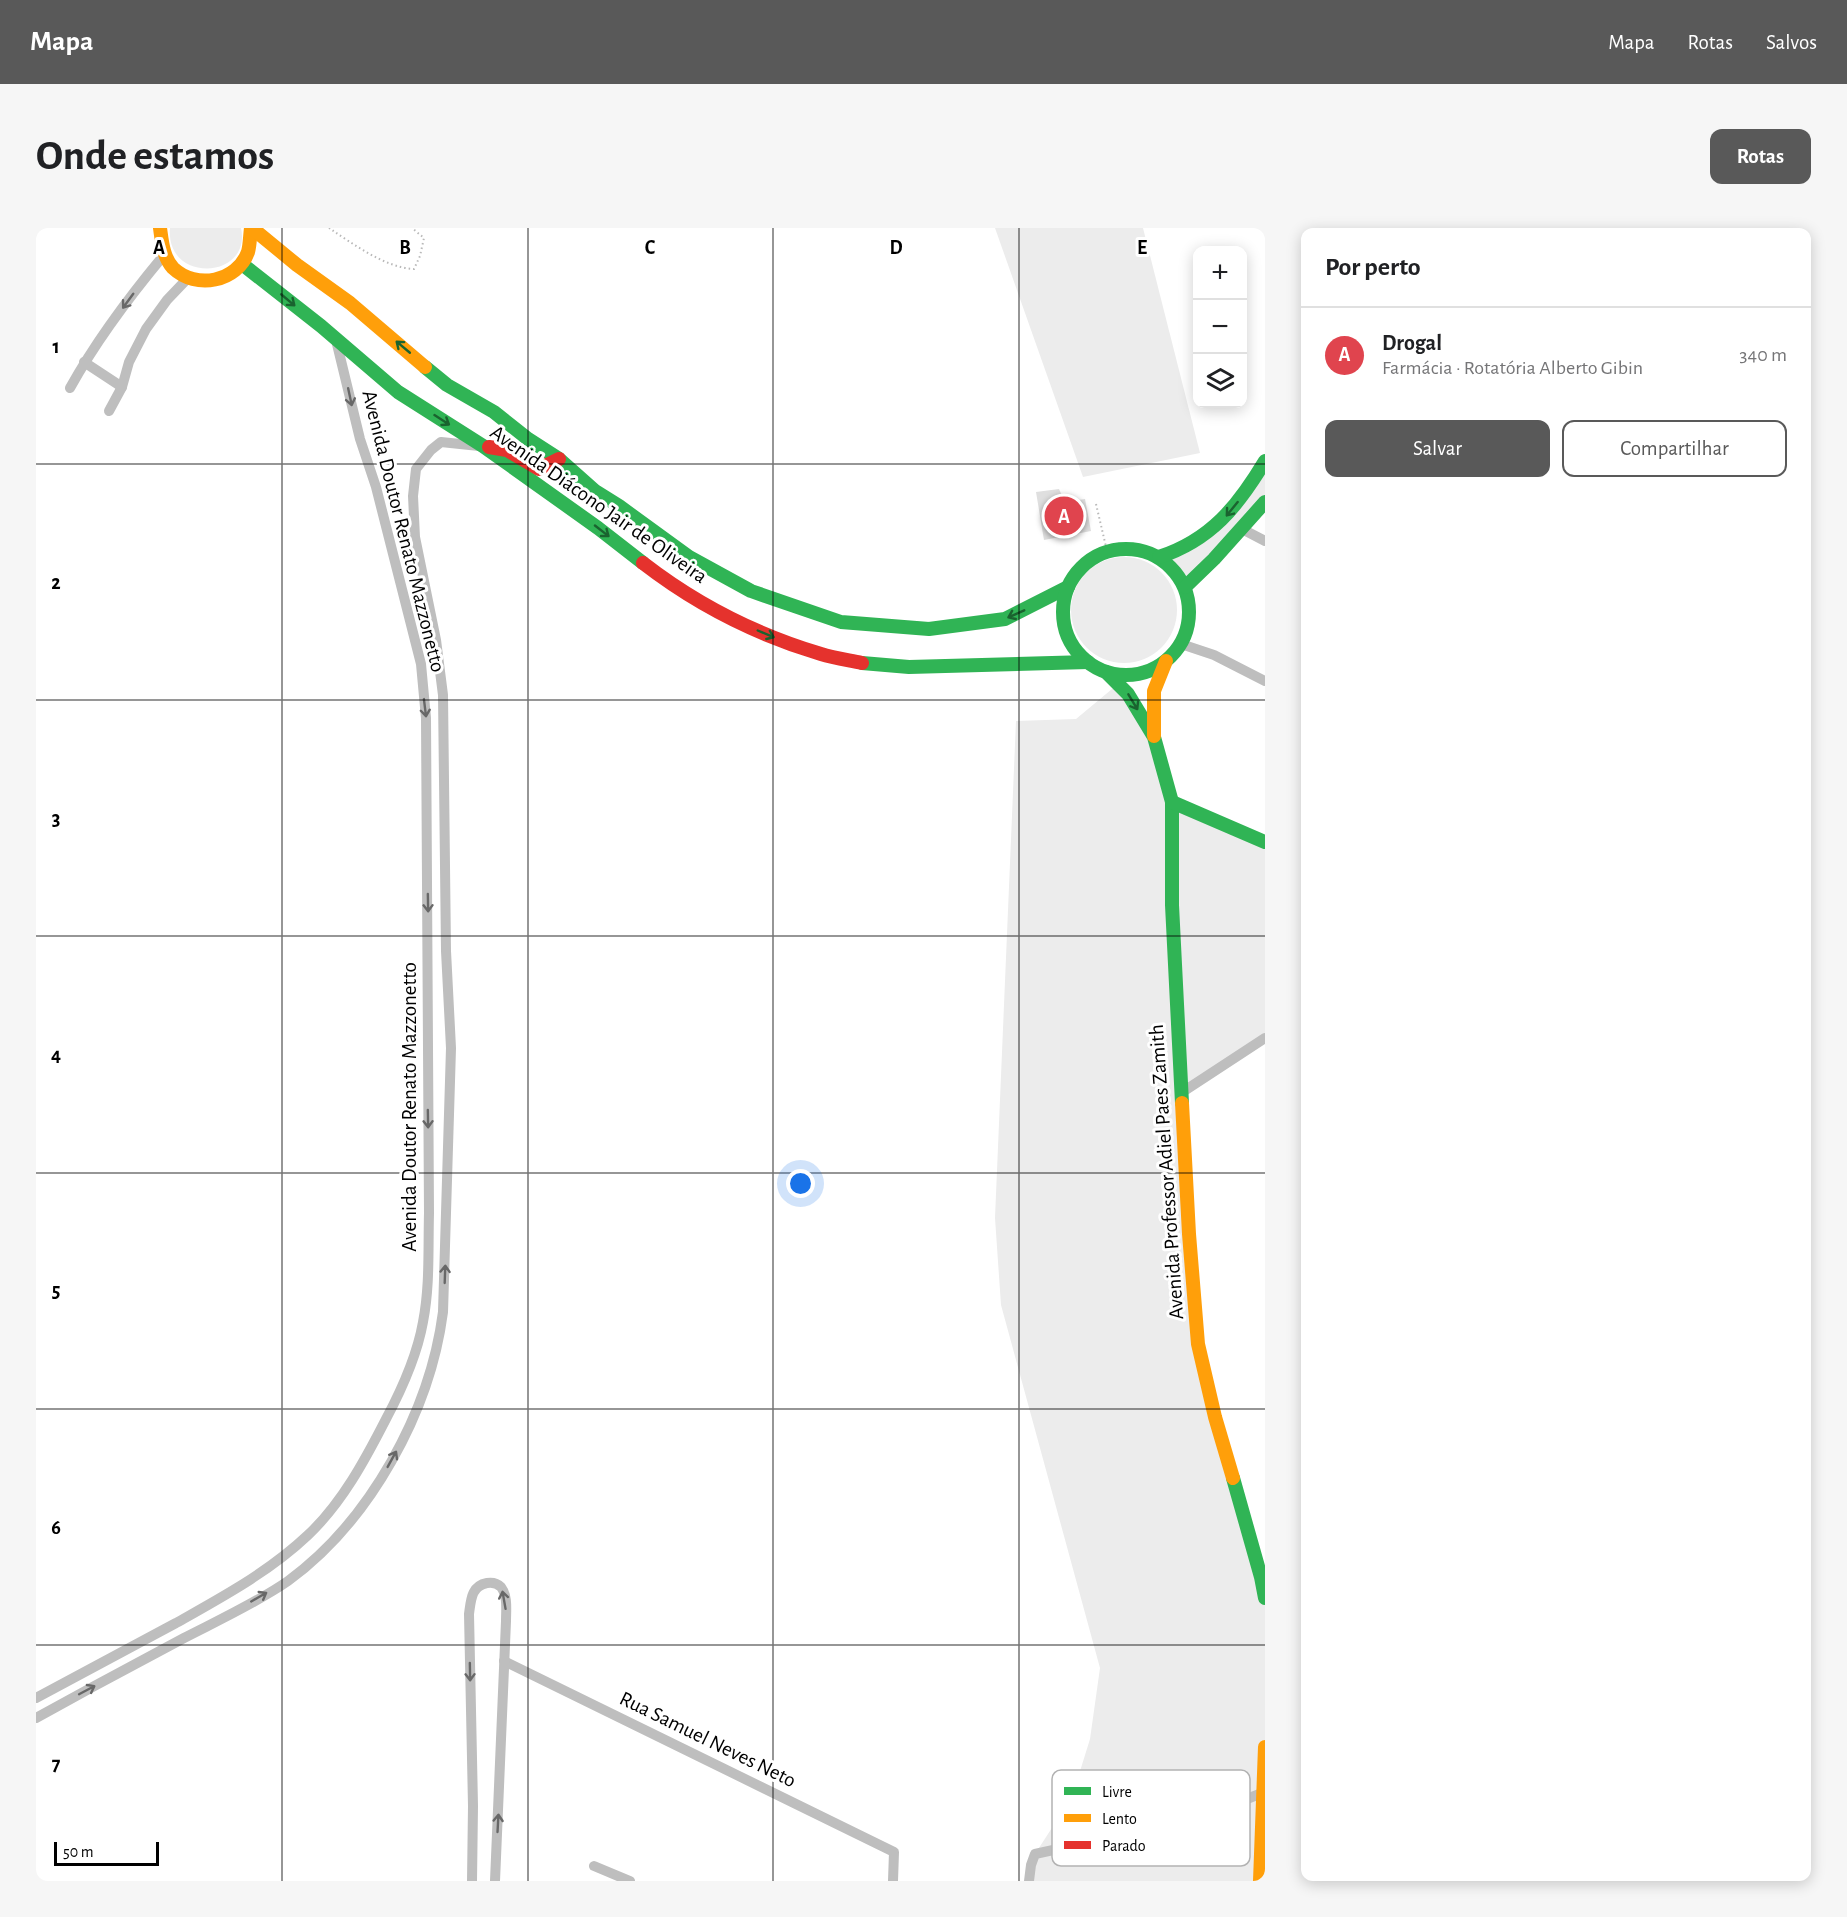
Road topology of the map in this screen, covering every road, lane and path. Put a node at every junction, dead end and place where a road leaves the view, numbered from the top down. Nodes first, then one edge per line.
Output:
1 (251, 228) edge
2 (329, 228) edge
3 (412, 228) edge
4 (159, 229) edge
5 (164, 255) junction
6 (242, 264) junction
7 (188, 278) junction
8 (336, 340) junction
9 (84, 362) junction
10 (122, 387) junction
11 (70, 388) dead end
12 (109, 411) dead end
13 (483, 446) junction
14 (559, 459) junction
15 (1265, 461) edge
16 (1265, 502) edge
17 (1096, 504) dead end
18 (1242, 529) junction
19 (1265, 541) edge
20 (1107, 551) junction
21 (1159, 557) junction
22 (1068, 587) junction
23 (1185, 587) junction
24 (1181, 644) junction
25 (1088, 662) junction
26 (1166, 662) junction
27 (1106, 672) junction
28 (1265, 681) edge
29 (1154, 737) junction
30 (1172, 802) junction
31 (1265, 842) edge
32 (1265, 1038) edge
33 (1181, 1093) junction
34 (1265, 1599) edge
35 (177, 1622) junction
36 (187, 1637) junction
37 (504, 1661) junction
38 (36, 1698) edge
39 (36, 1718) edge
40 (1265, 1747) edge
41 (1262, 1793) junction
42 (1250, 1798) edge
43 (1052, 1850) edge
44 (594, 1866) dead end
45 (472, 1881) edge
46 (495, 1881) edge
47 (630, 1881) edge
48 (893, 1881) edge
49 (1029, 1881) edge
50 (1260, 1881) edge

1 - 6 street
14 -> 1 street, Avenida Diácono Jair de Oliveira
2 - 3 path
4 - 5 street
5 - 7 street
5 -> 9 street
6 - 7 street
6 -> 8 street, Avenida Diácono Jair de Oliveira
7 - 10 street
8 -> 13 street, Avenida Diácono Jair de Oliveira
8 -> 35 street, Avenida Doutor Renato Mazzonetto
9 - 10 street
9 - 11 street
10 - 12 street
13 - 14 street
13 -> 25 street, Avenida Diácono Jair de Oliveira
36 -> 13 street, Avenida Doutor Renato Mazzonetto
22 -> 14 street, Avenida Diácono Jair de Oliveira
15 -> 21 street
16 - 18 street
17 - 20 path
18 - 19 street
18 - 23 street
20 - 21 street
20 - 22 street
21 - 23 street
22 - 25 street
23 - 24 street
24 - 26 street
24 - 28 street
25 - 27 street
26 - 27 street
26 - 29 street, Avenida Professor Adiel Paes Zamith
27 -> 29 street, Avenida Professor Adiel Paes Zamith
29 - 30 street, Avenida Professor Adiel Paes Zamith
30 - 31 street
30 - 33 street, Avenida Professor Adiel Paes Zamith
32 - 33 street
33 - 34 street, Avenida Professor Adiel Paes Zamith
35 - 36 street
35 - 38 street, Avenida Doutor Renato Mazzonetto
39 -> 36 street, Avenida Doutor Renato Mazzonetto
37 -> 45 street
46 -> 37 street
37 - 48 street, Rua Samuel Neves Neto
40 - 41 street
41 - 42 street
41 - 50 street
43 - 49 street
44 - 47 street

